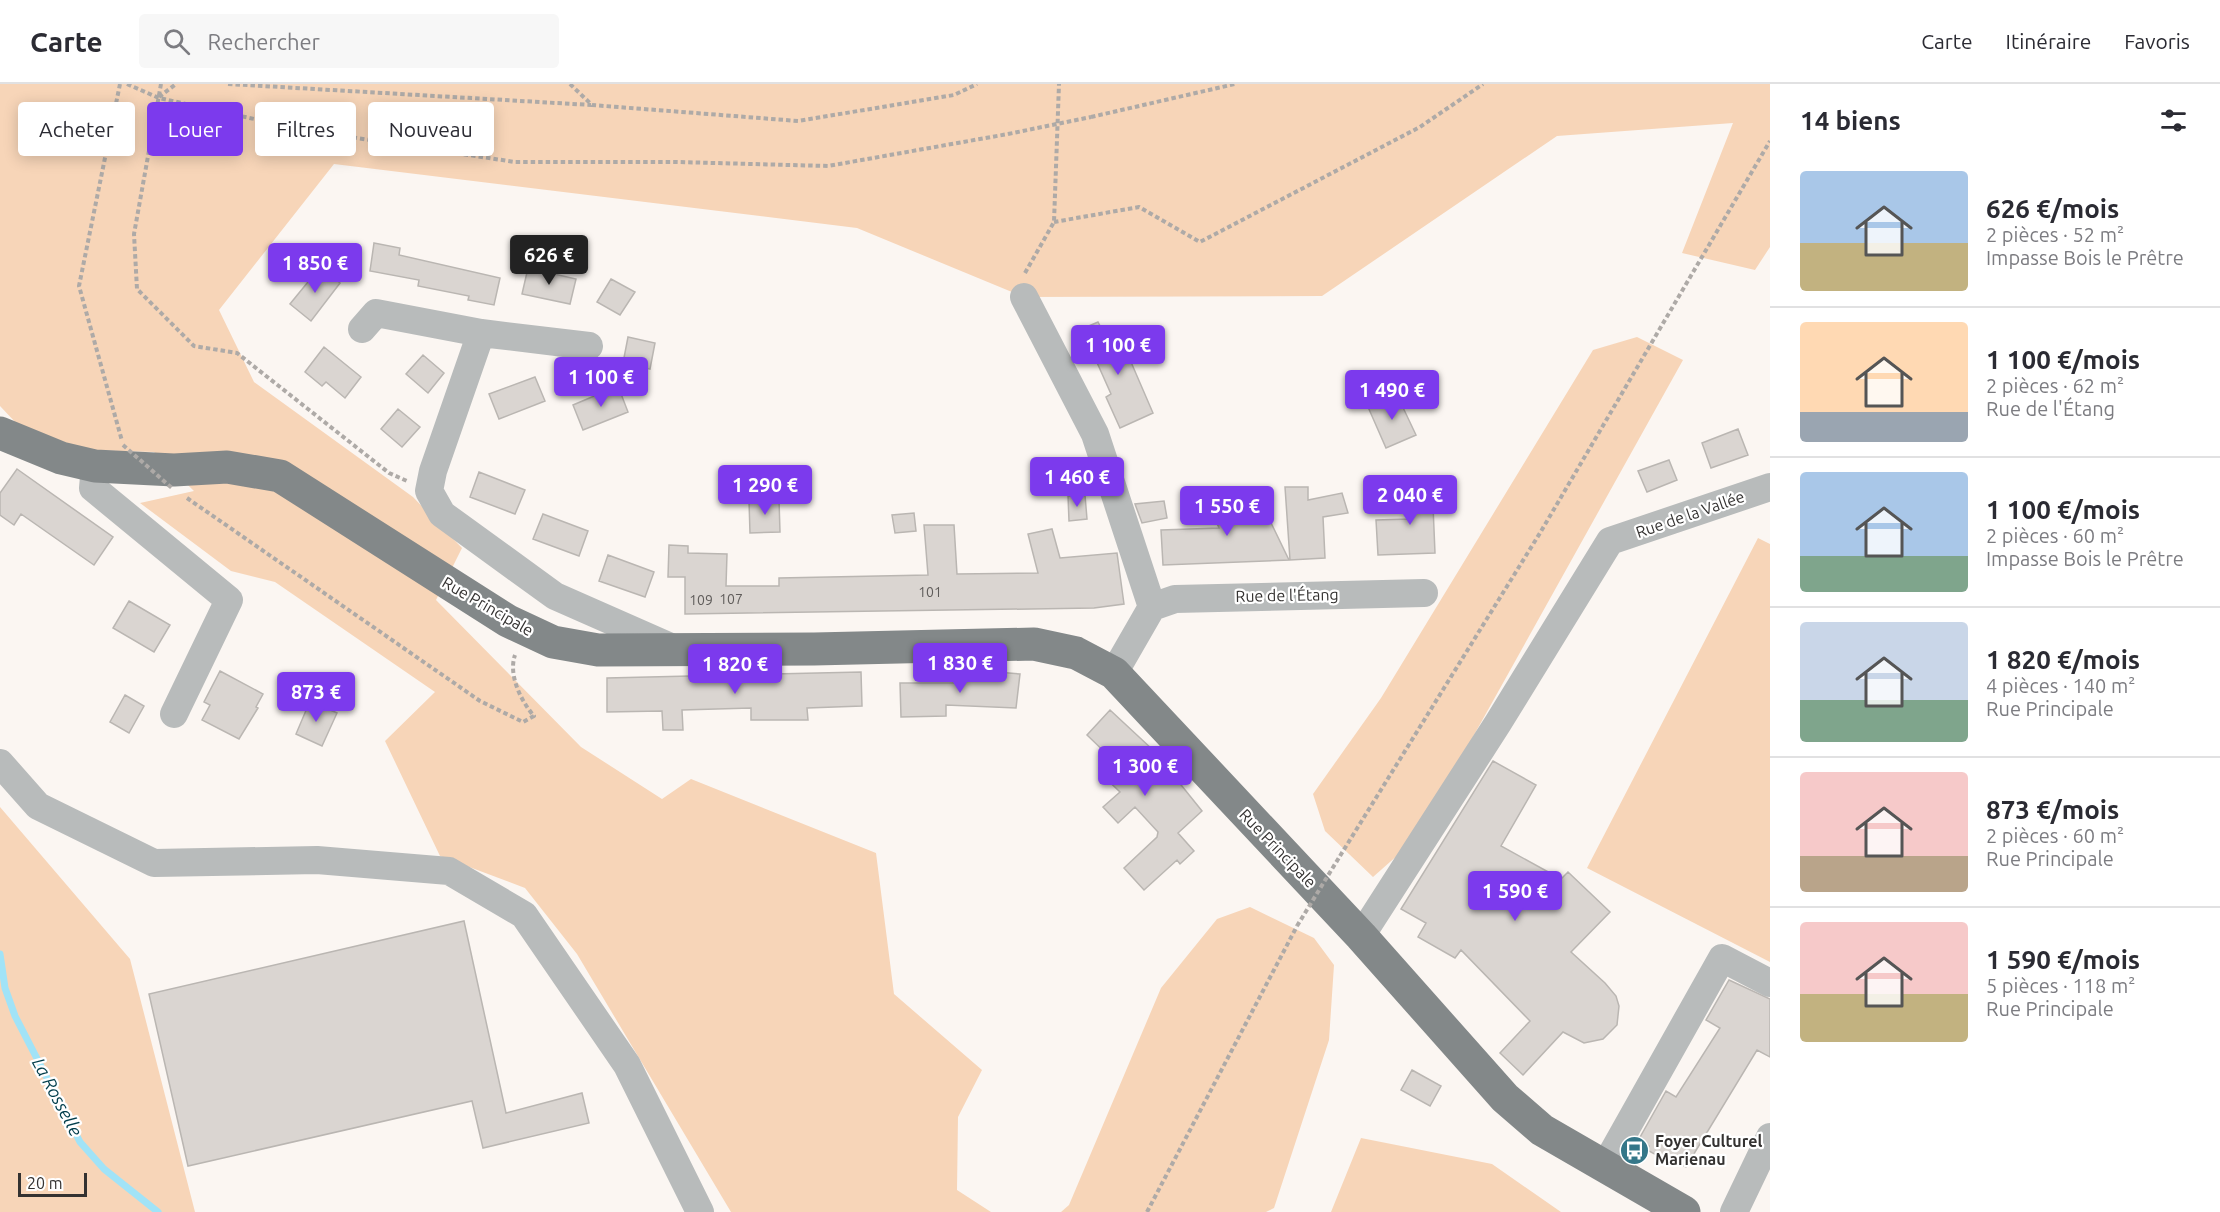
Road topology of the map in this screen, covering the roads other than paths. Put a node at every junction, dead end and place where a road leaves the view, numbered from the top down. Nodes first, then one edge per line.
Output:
1 (1024, 297) road end
2 (362, 329) dead end
3 (481, 333) junction
4 (589, 346) dead end
5 (0, 433) edge
6 (95, 466) junction
7 (1770, 487) edge
8 (1424, 593) dead end
9 (1152, 607) junction
10 (673, 648) junction
11 (1114, 674) junction
12 (174, 714) dead end
13 (0, 763) edge
14 (1360, 936) junction
15 (1770, 983) edge
16 (1770, 1137) edge
17 (1605, 1166) junction
18 (700, 1212) edge
19 (1684, 1212) edge
20 (1734, 1212) edge

1 - 9 street
2 - 3 street
3 - 4 street
3 - 10 street
5 - 6 main road, Rue Principale
6 - 10 main road, Rue Principale
6 - 12 street
7 - 14 street, Rue de la Vallée
8 - 9 street, Rue de l'Étang
9 - 11 street
10 - 11 main road, Rue Principale
11 - 14 main road, Rue Principale
13 - 18 street
14 - 17 main road, Rue Principale
15 - 17 street
16 - 20 street
17 - 19 main road, Rue Principale

